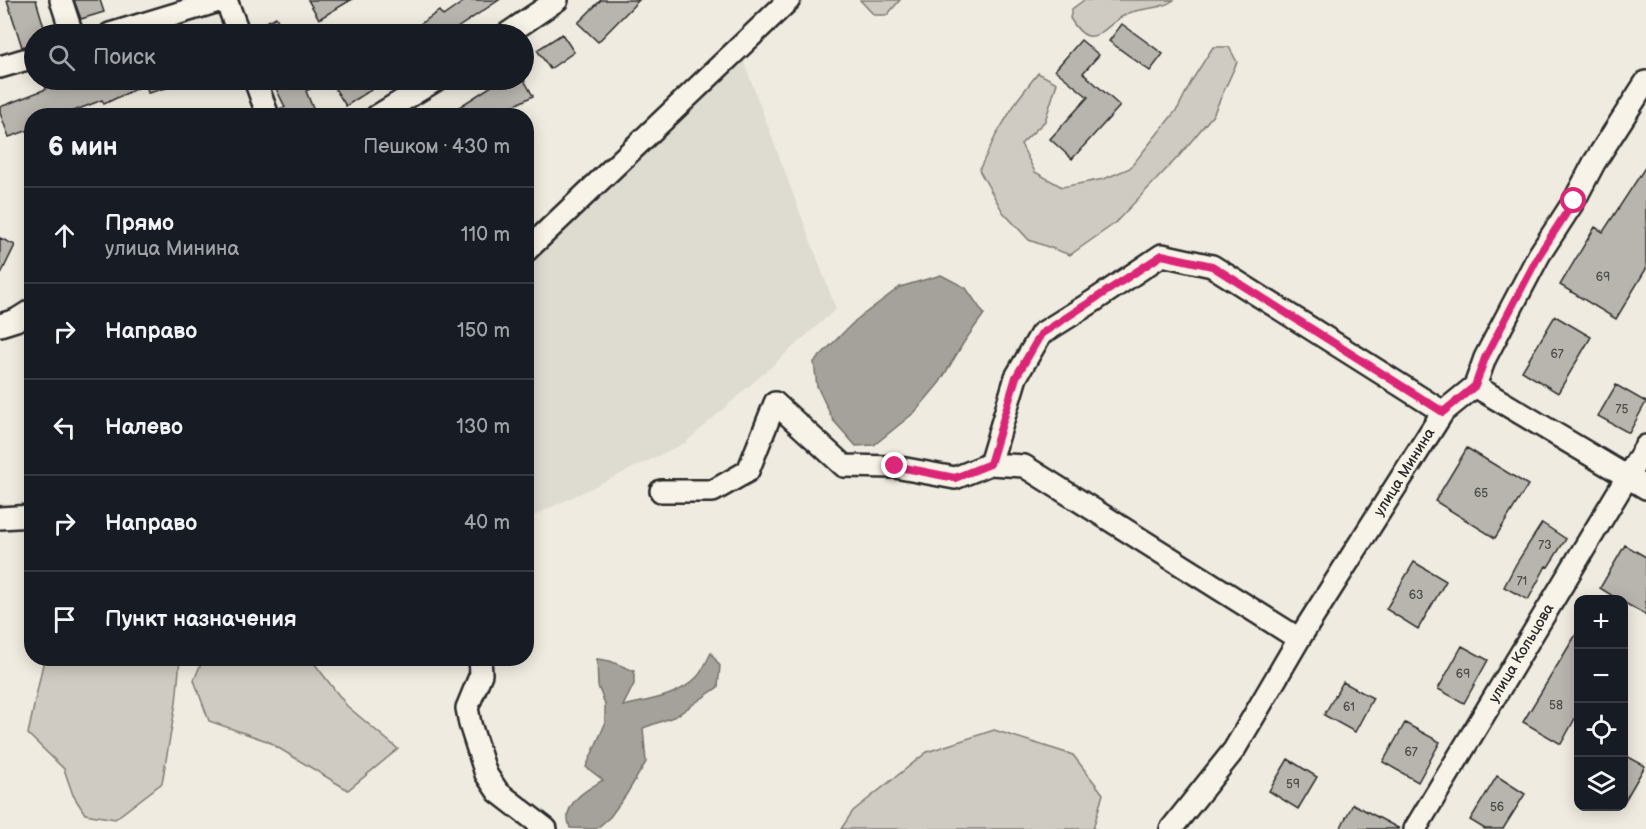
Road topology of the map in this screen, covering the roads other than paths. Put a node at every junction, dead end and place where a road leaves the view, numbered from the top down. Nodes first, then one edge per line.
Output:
1 (61, 0) edge
2 (224, 0) edge
3 (557, 0) edge
4 (789, 0) edge
5 (69, 24) edge
6 (144, 24) edge
7 (235, 24) edge
8 (522, 24) edge
9 (24, 60) edge
10 (0, 67) edge
11 (1646, 82) edge
12 (259, 90) edge
13 (420, 90) edge
14 (265, 108) edge
15 (390, 108) edge
16 (534, 243) edge
17 (24, 315) edge
18 (0, 325) edge
19 (1475, 386) junction
20 (1443, 412) junction
21 (1646, 446) edge
22 (990, 464) junction
23 (1626, 476) junction
24 (1646, 488) edge
25 (661, 491) dead end
26 (24, 516) edge
27 (0, 518) edge
28 (1299, 639) junction
29 (480, 666) edge
30 (546, 829) edge
31 (1171, 829) edge
32 (1415, 829) edge

1 - 5 street
2 - 6 street
2 - 7 street
3 - 8 street
4 - 16 street
9 - 10 street
11 - 19 street
12 - 14 street
13 - 15 street
17 - 18 street
19 - 20 street, улица Минина
19 - 23 street
20 - 22 street
20 - 28 street, улица Минина
21 - 23 street, улица Кольцова
22 - 25 street
22 - 28 street
23 - 24 street
23 - 32 street, улица Кольцова
26 - 27 street
28 - 31 street, улица Минина
29 - 30 street

